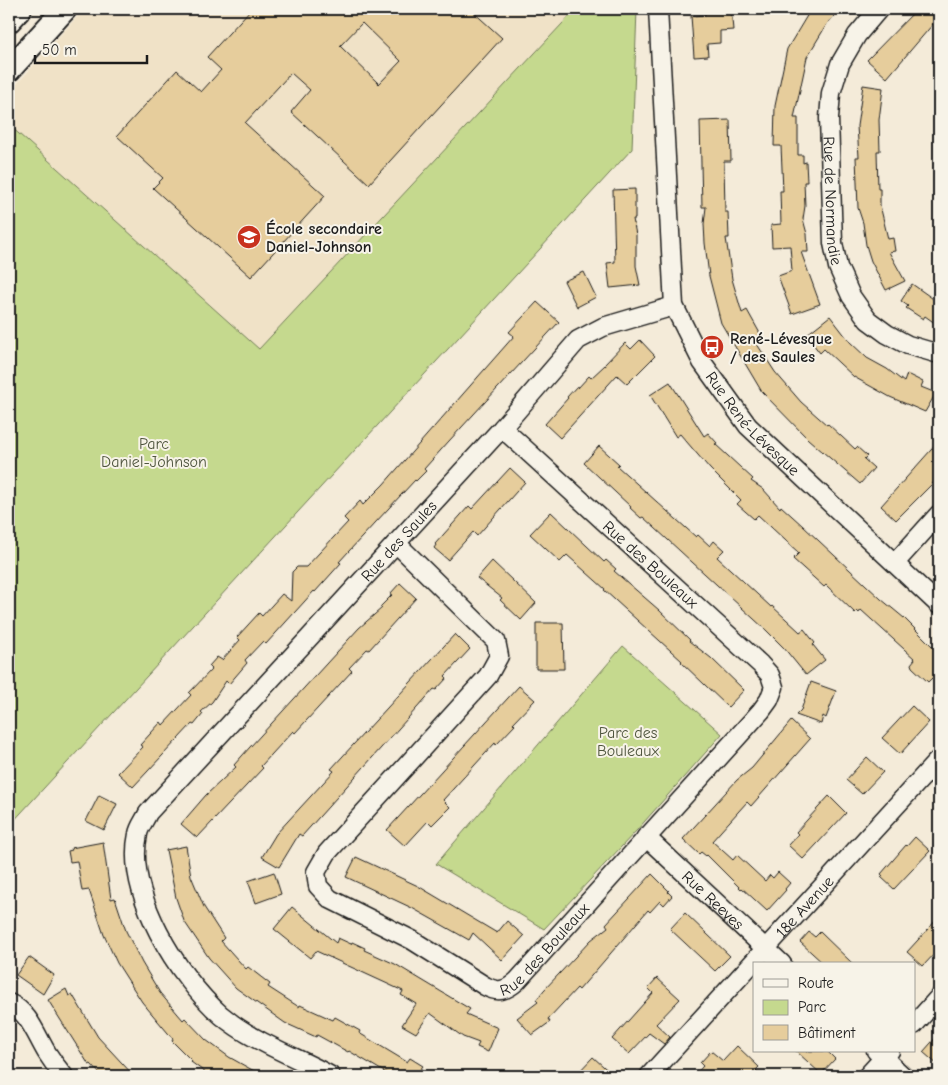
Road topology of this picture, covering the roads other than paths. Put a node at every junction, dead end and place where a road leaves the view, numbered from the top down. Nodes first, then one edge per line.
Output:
1 (20, 9) edge
2 (65, 9) edge
3 (658, 9) edge
4 (879, 9) edge
5 (9, 21) edge
6 (9, 70) edge
7 (674, 306) junction
8 (939, 354) edge
9 (502, 428) junction
10 (939, 514) edge
11 (396, 543) junction
12 (895, 563) junction
13 (939, 605) edge
14 (939, 759) edge
15 (646, 837) junction
16 (766, 949) junction
17 (754, 962) edge
18 (780, 962) edge
19 (753, 963) edge
20 (939, 998) edge
21 (9, 1003) edge
22 (916, 1023) edge
23 (883, 1054) edge
24 (64, 1076) edge
25 (331, 1076) edge
26 (649, 1076) edge
27 (867, 1076) edge
28 (903, 1076) edge

1 - 5 street
2 - 6 street
3 - 7 street, Rue René-Lévesque
4 - 8 street, Rue de Normandie
7 - 9 street, Rue des Saules
7 - 12 street, Rue René-Lévesque
9 - 11 street, Rue des Saules
9 - 15 street, Rue des Bouleaux
10 - 12 street
11 - 15 street, Rue des Bouleaux
11 - 25 street, Rue des Saules
12 - 13 street, Rue René-Lévesque
14 - 16 street, 18e Avenue
15 - 16 street, Rue Reeves
16 - 17 street, 18e Avenue
16 - 18 street, Rue Reeves
19 - 26 street, 18e Avenue
20 - 22 street
21 - 24 street
23 - 27 street
23 - 28 street

